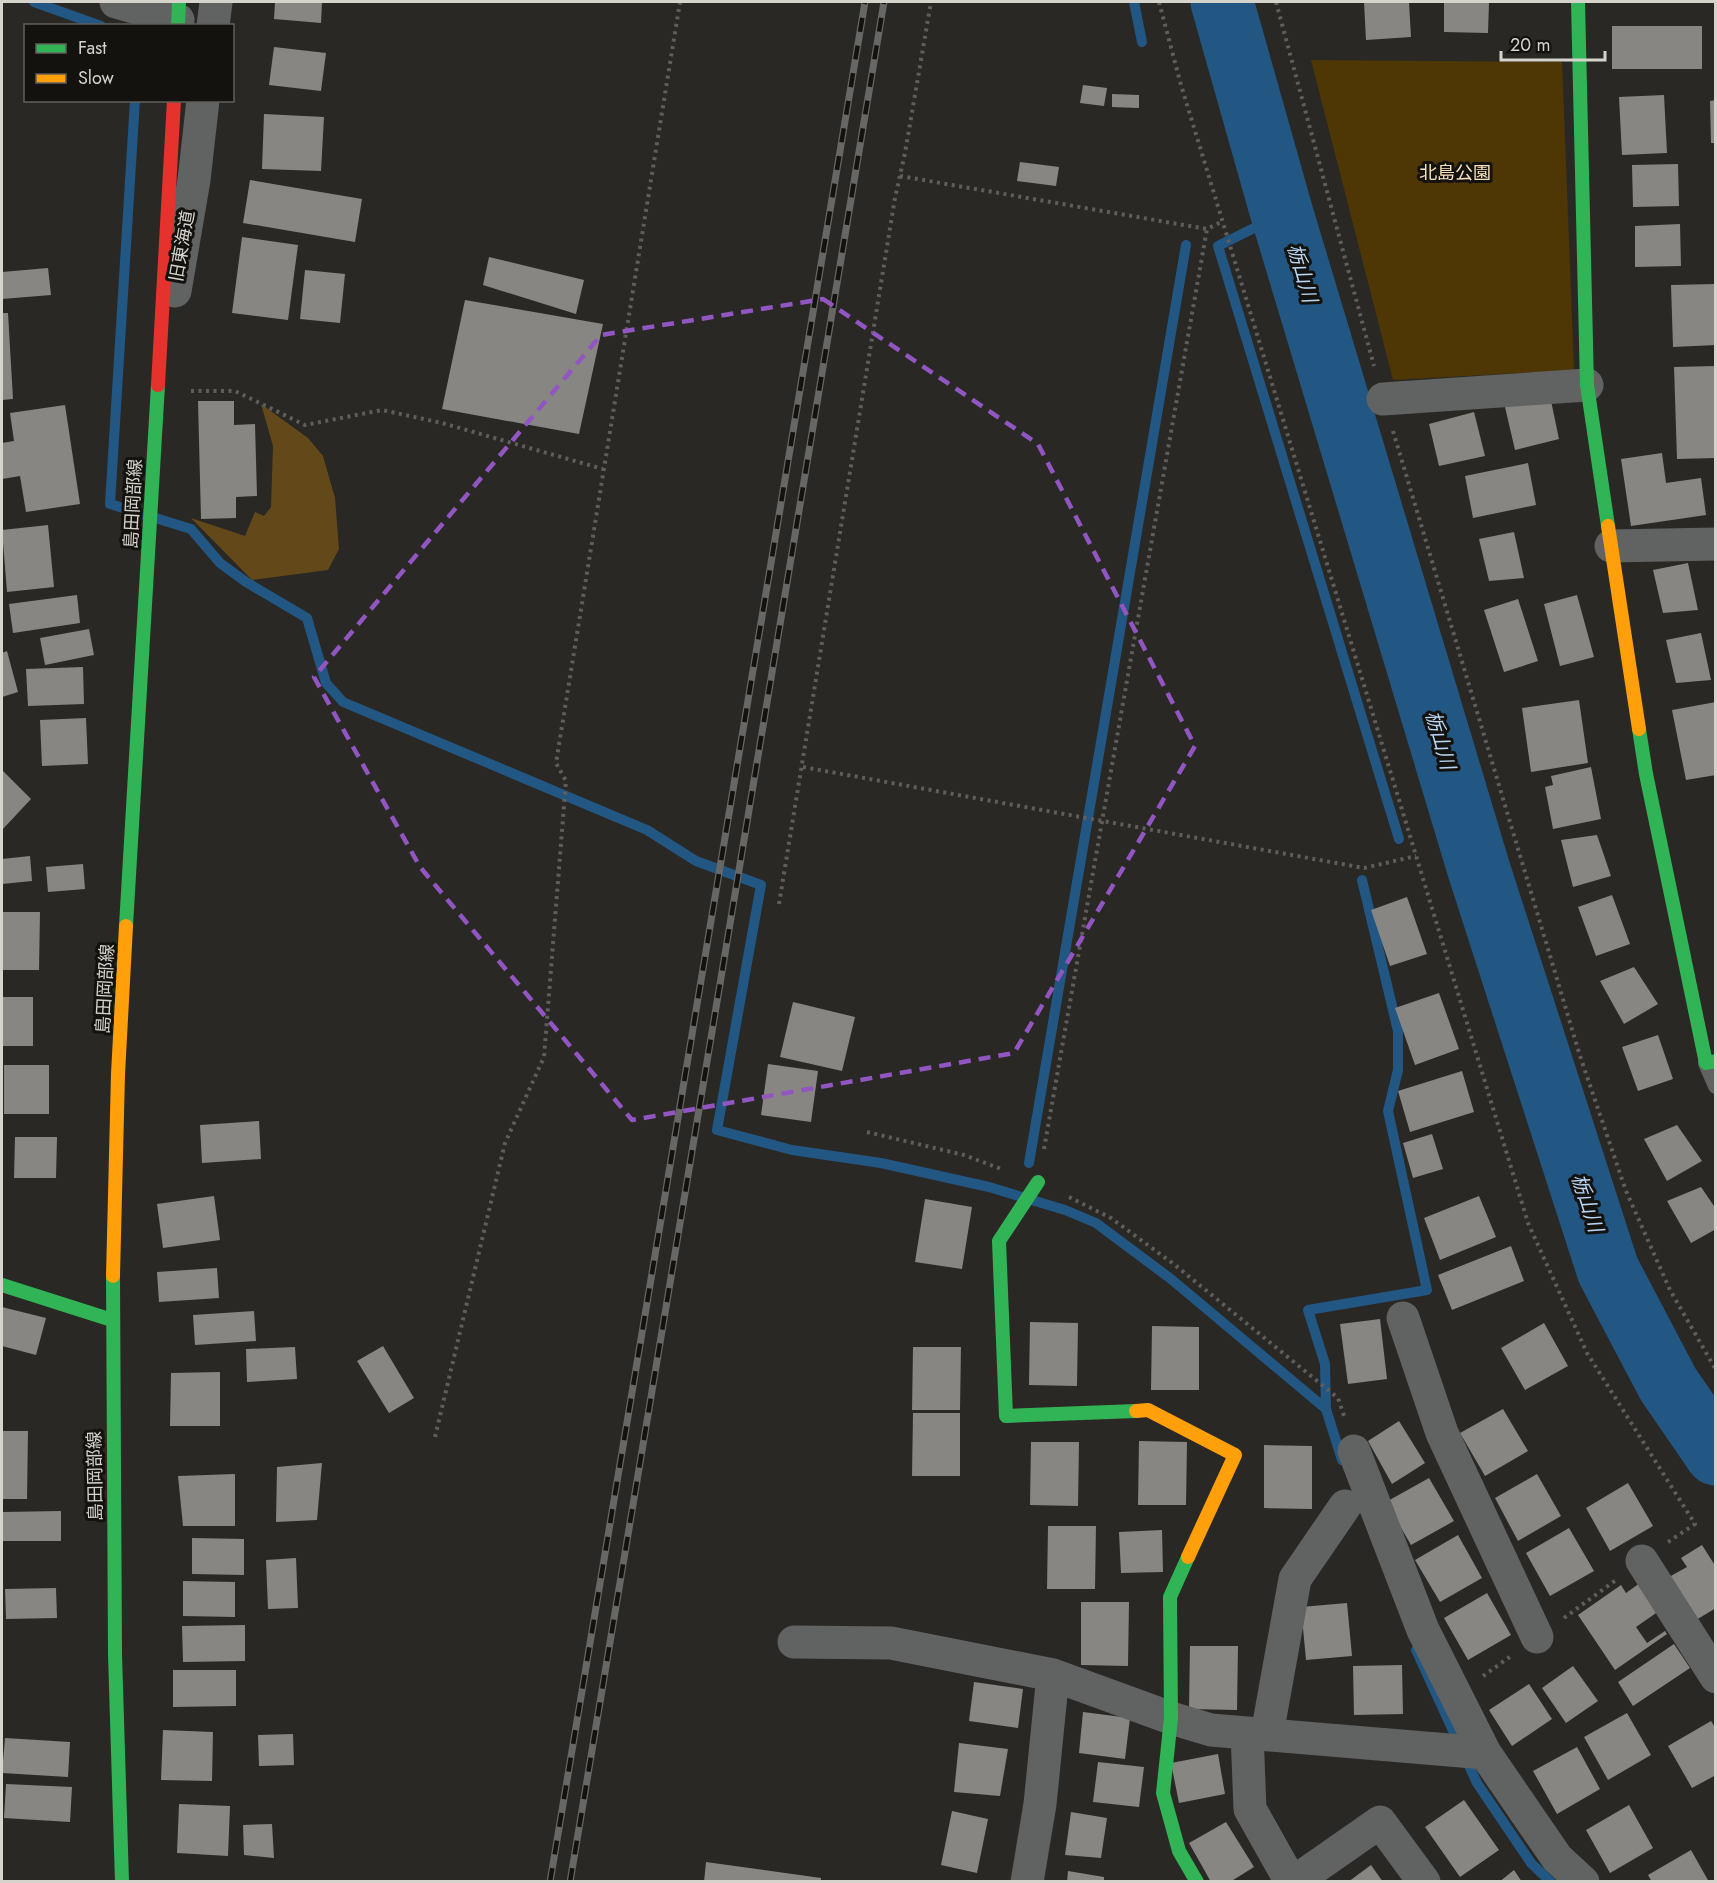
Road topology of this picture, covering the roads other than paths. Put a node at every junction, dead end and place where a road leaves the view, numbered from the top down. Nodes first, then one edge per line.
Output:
1 (116, 2) edge
2 (216, 2) edge
3 (1578, 2) edge
4 (178, 16) edge
5 (213, 24) edge
6 (174, 102) edge
7 (204, 102) edge
8 (1587, 385) junction
9 (157, 390) junction
10 (1383, 399) road end
11 (1716, 544) edge
12 (1611, 546) junction
13 (1711, 1062) edge
14 (1716, 1086) edge
15 (1038, 1182) road end
16 (2, 1285) edge
17 (1403, 1318) dead end
18 (112, 1320) junction
19 (1354, 1451) road end
20 (1345, 1506) dead end
21 (1642, 1561) road end
22 (1537, 1637) road end
23 (794, 1642) dead end
24 (1053, 1676) junction
25 (1716, 1677) edge
26 (1171, 1718) junction
27 (1257, 1733) junction
28 (1485, 1753) junction
29 (122, 1881) edge
30 (1026, 1881) edge
31 (1197, 1881) edge
32 (1292, 1881) edge
33 (1424, 1881) edge
34 (1583, 1881) edge

1 - 4 street
2 - 5 street
3 - 8 street
6 - 9 street, 島田岡部線
7 - 9 street, 旧東海道
8 - 10 street
8 - 12 street
9 - 18 street, 島田岡部線
11 - 12 street
12 - 13 street
13 - 14 lane
15 - 26 street
16 - 18 street
17 - 22 street
18 - 29 street, 島田岡部線
19 - 28 street
20 - 27 street
21 - 25 street
23 - 24 street
24 - 26 street
24 - 30 street
26 - 27 street
26 - 31 street
27 - 28 street
27 - 32 street
28 - 34 street
32 - 33 street

